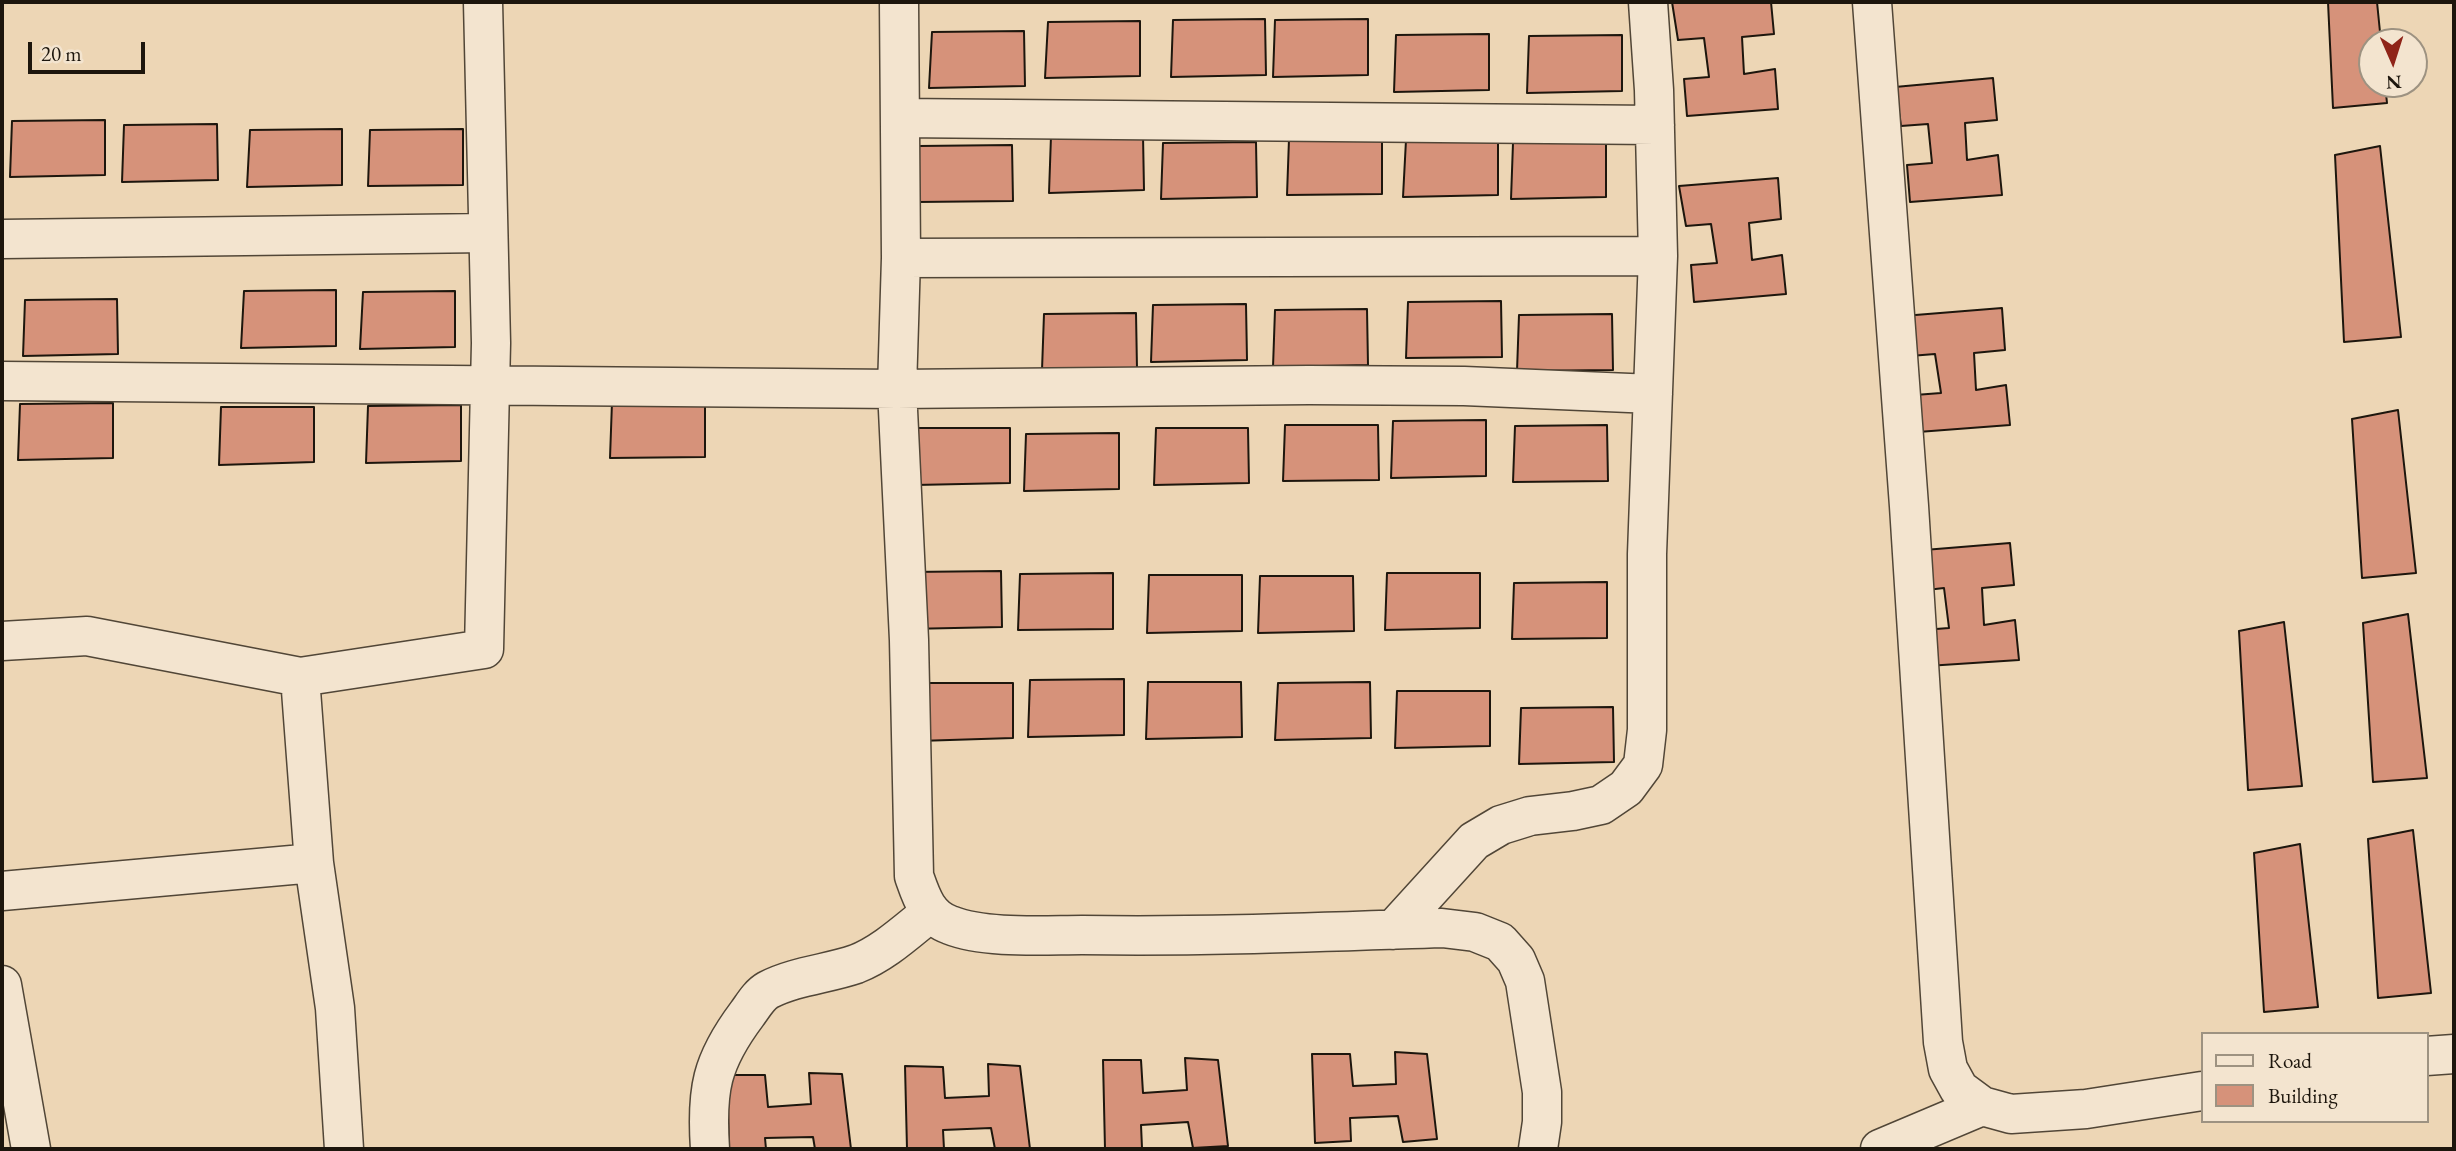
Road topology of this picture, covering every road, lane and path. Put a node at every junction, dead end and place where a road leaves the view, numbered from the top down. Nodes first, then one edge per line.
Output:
1 (483, 2) edge
2 (899, 2) edge
3 (1648, 2) edge
4 (1872, 2) edge
5 (900, 118) junction
6 (1655, 125) junction
7 (488, 233) junction
8 (2, 239) edge
9 (1658, 256) junction
10 (901, 258) junction
11 (2, 381) edge
12 (490, 384) junction
13 (897, 389) junction
14 (1653, 394) junction
15 (2, 641) edge
16 (300, 677) junction
17 (314, 863) junction
18 (2, 891) edge
19 (931, 912) junction
20 (1394, 930) junction
21 (2, 985) edge
22 (2454, 1054) edge
23 (2428, 1056) edge
24 (2200, 1091) edge
25 (1982, 1106) junction
26 (30, 1149) edge
27 (344, 1149) edge
28 (710, 1149) edge
29 (1538, 1149) edge
30 (1880, 1149) edge

1 - 7 street
2 - 5 street
3 - 6 street
4 - 25 street
5 - 6 street
5 - 10 street
6 - 9 street
7 - 8 street
7 - 12 street
9 - 10 street
9 - 14 street
10 - 13 street
11 - 12 street
12 - 13 street
12 - 16 street
13 - 14 street
13 - 19 street
14 - 20 street
15 - 16 street
16 - 17 street
17 - 18 street
17 - 27 street
19 - 20 street
19 - 28 street
20 - 29 street
21 - 26 street
22 - 23 street
24 - 25 street
25 - 30 street

